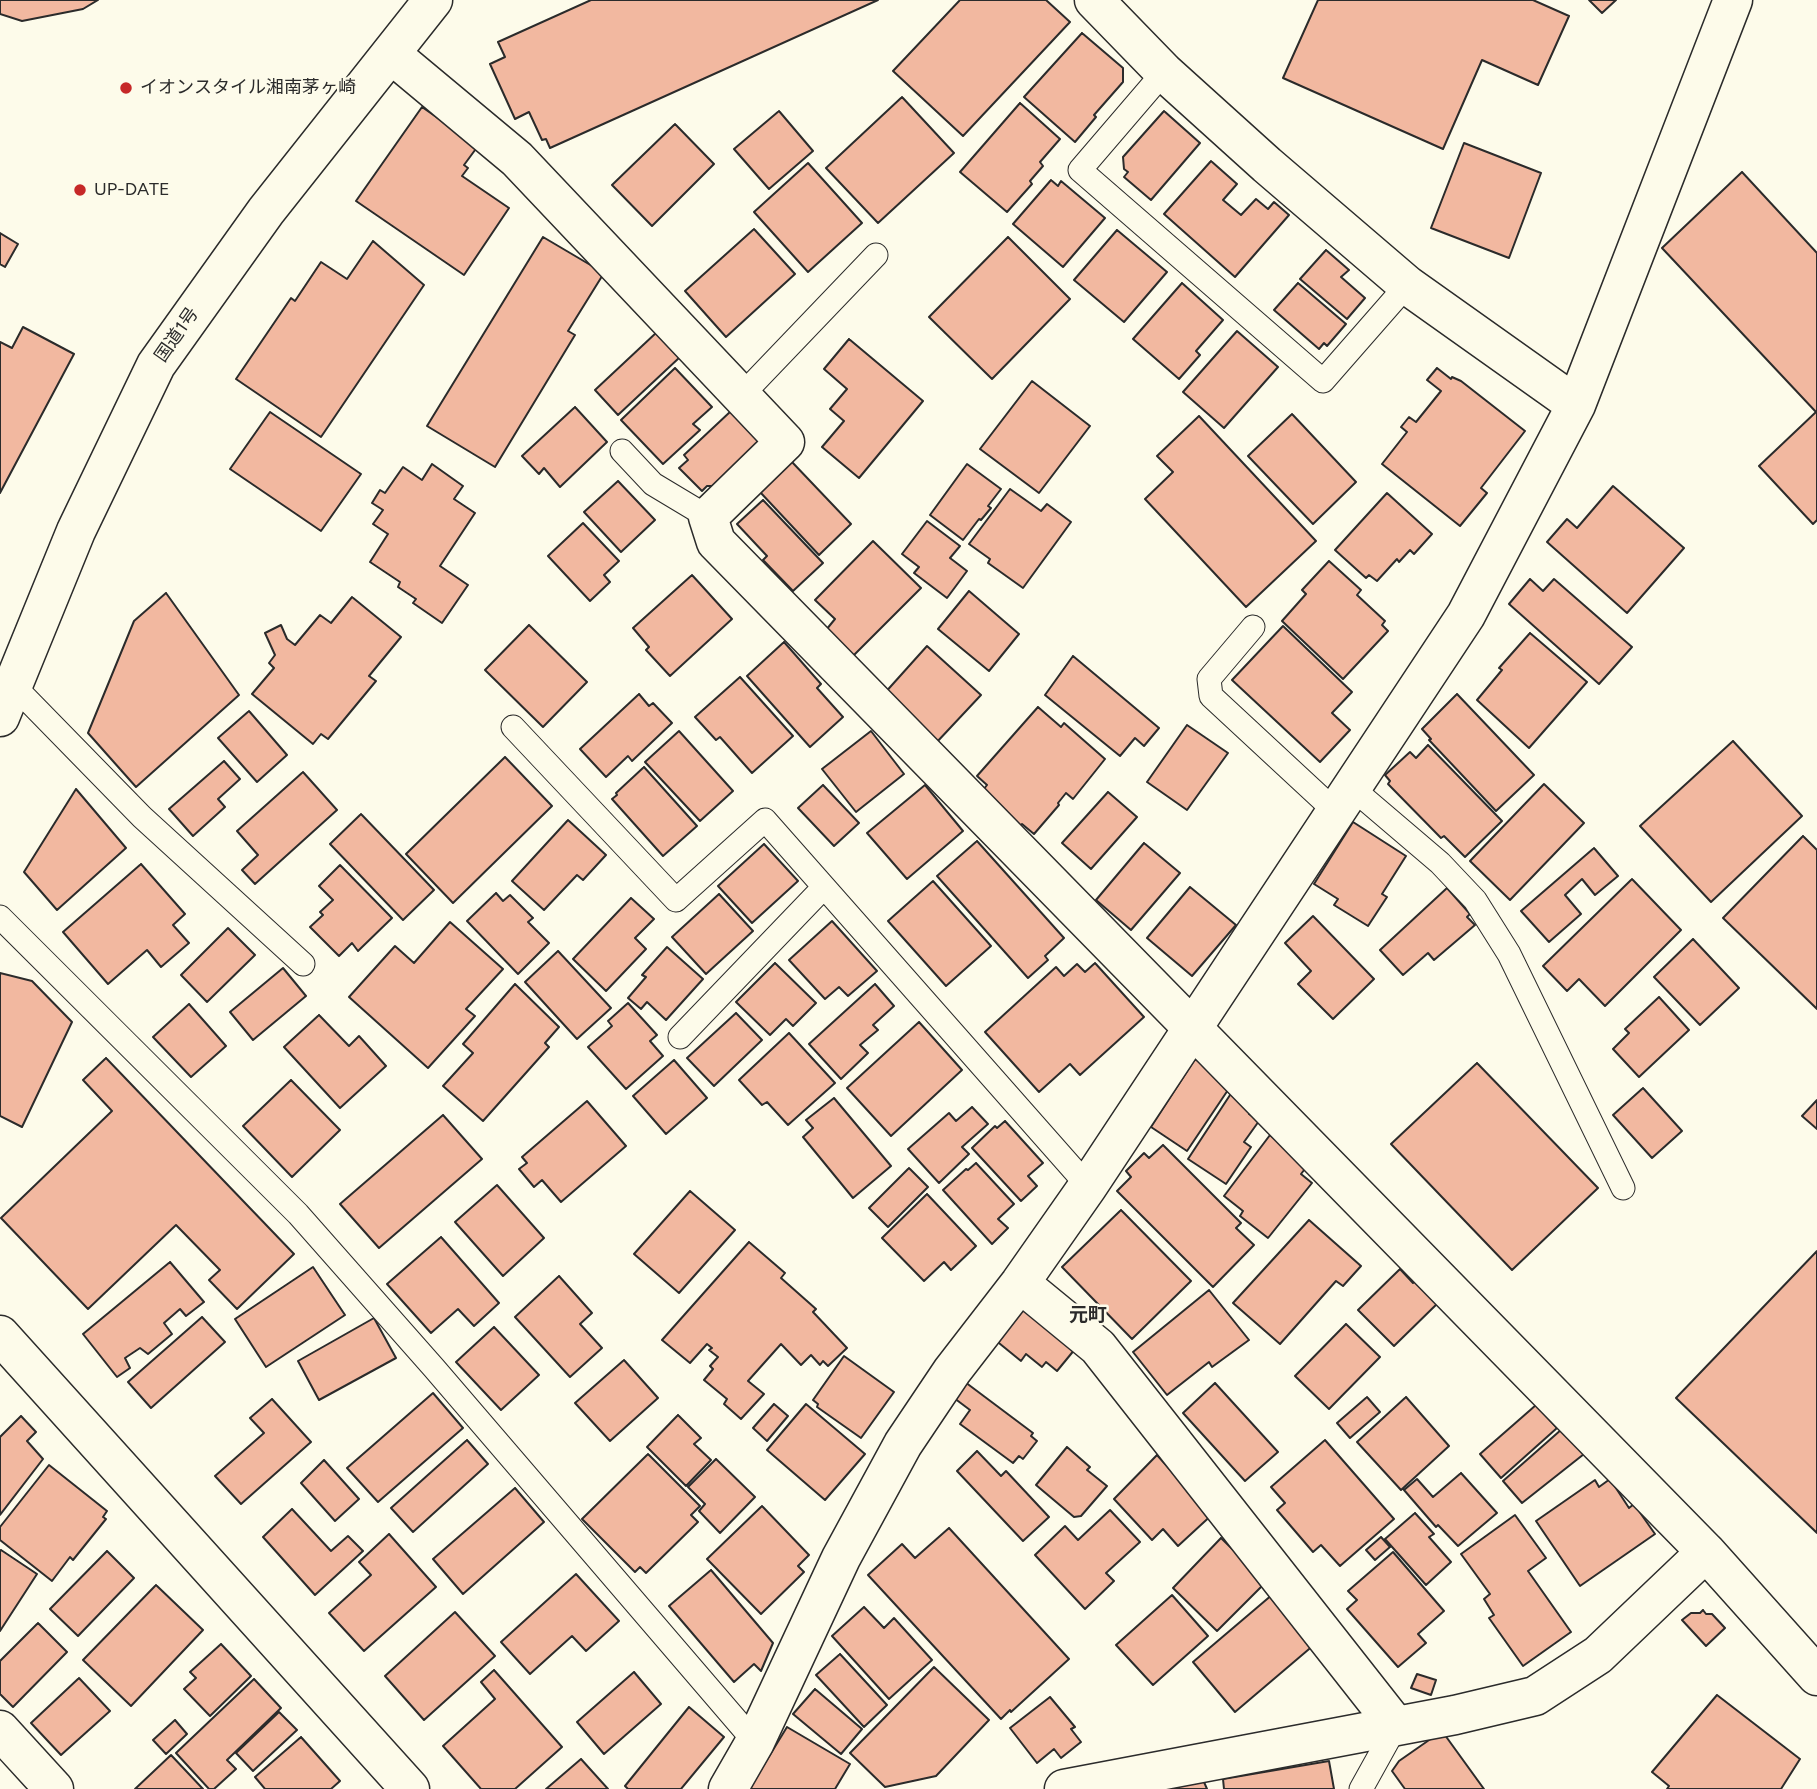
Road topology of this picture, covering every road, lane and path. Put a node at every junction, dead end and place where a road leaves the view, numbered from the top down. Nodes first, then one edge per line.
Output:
1 (433, 0) edge
2 (1094, 0) edge
3 (1733, 0) edge
4 (391, 54) junction
5 (1164, 72) junction
6 (876, 255) dead end
7 (1407, 285) junction
8 (742, 395) junction
9 (1576, 405) junction
10 (622, 451) dead end
11 (708, 517) junction
12 (1253, 626) dead end
13 (6, 701) edge
14 (513, 727) dead end
15 (1344, 800) junction
16 (824, 887) junction
17 (0, 917) edge
18 (303, 964) dead end
19 (1193, 1027) junction
20 (680, 1037) dead end
21 (1088, 1186) junction
22 (1623, 1188) dead end
23 (1020, 1283) junction
24 (0, 1335) edge
25 (1706, 1552) junction
26 (1817, 1676) edge
27 (1396, 1726) junction
28 (0, 1730) edge
29 (755, 1742) junction
30 (31, 1780) edge
31 (410, 1789) edge
32 (728, 1789) edge
33 (1064, 1789) edge
34 (1361, 1789) edge

1 - 4 main road, 国道1号
2 - 5 main road
3 - 9 main road
4 - 8 main road
4 - 13 main road, 国道1号
5 - 7 main road
5 - 7 lane
6 - 8 lane
7 - 9 main road
8 - 11 main road
9 - 15 main road
10 - 11 lane
11 - 19 main road
12 - 15 lane
13 - 18 lane
14 - 16 lane
15 - 19 main road
15 - 22 lane
16 - 20 lane
16 - 21 lane
17 - 29 lane
19 - 21 main road
19 - 25 main road
21 - 23 main road
23 - 27 main road
23 - 29 main road
24 - 31 main road
25 - 26 main road
25 - 27 main road
27 - 33 main road
27 - 34 lane
28 - 30 main road
29 - 32 main road

